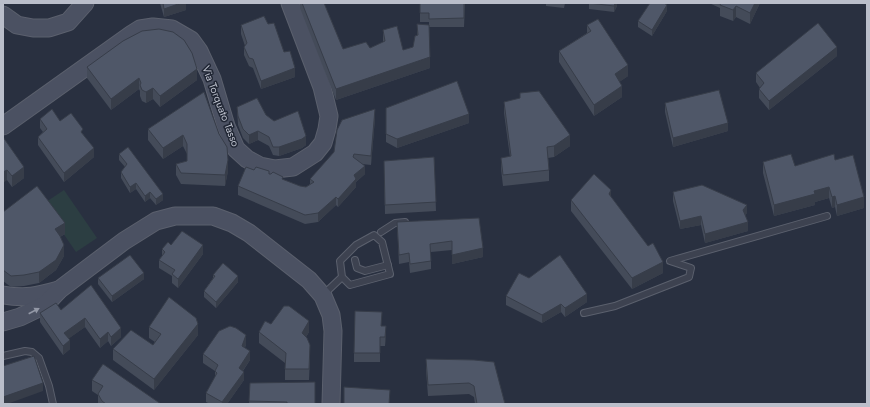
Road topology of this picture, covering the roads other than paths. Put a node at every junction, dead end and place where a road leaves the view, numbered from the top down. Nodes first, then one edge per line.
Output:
1 (85, 3) edge
2 (290, 3) edge
3 (3, 16) edge
4 (3, 126) edge
5 (827, 216) dead end
6 (408, 222) edge
7 (381, 232) dead end
8 (355, 260) dead end
9 (388, 264) junction
10 (342, 277) junction
11 (59, 290) junction
12 (3, 295) edge
13 (323, 296) junction
14 (584, 312) dead end
15 (3, 322) edge
16 (3, 356) edge
17 (53, 404) edge
18 (331, 404) edge

1 - 3 main road
2 - 4 main road, Via Torquato Tasso
5 - 14 lane
6 - 7 lane
8 - 9 lane
9 - 10 lane
9 - 10 lane
10 - 13 lane
11 - 12 main road
11 - 13 main road
15 -> 11 main road
13 - 18 main road
16 - 17 lane

